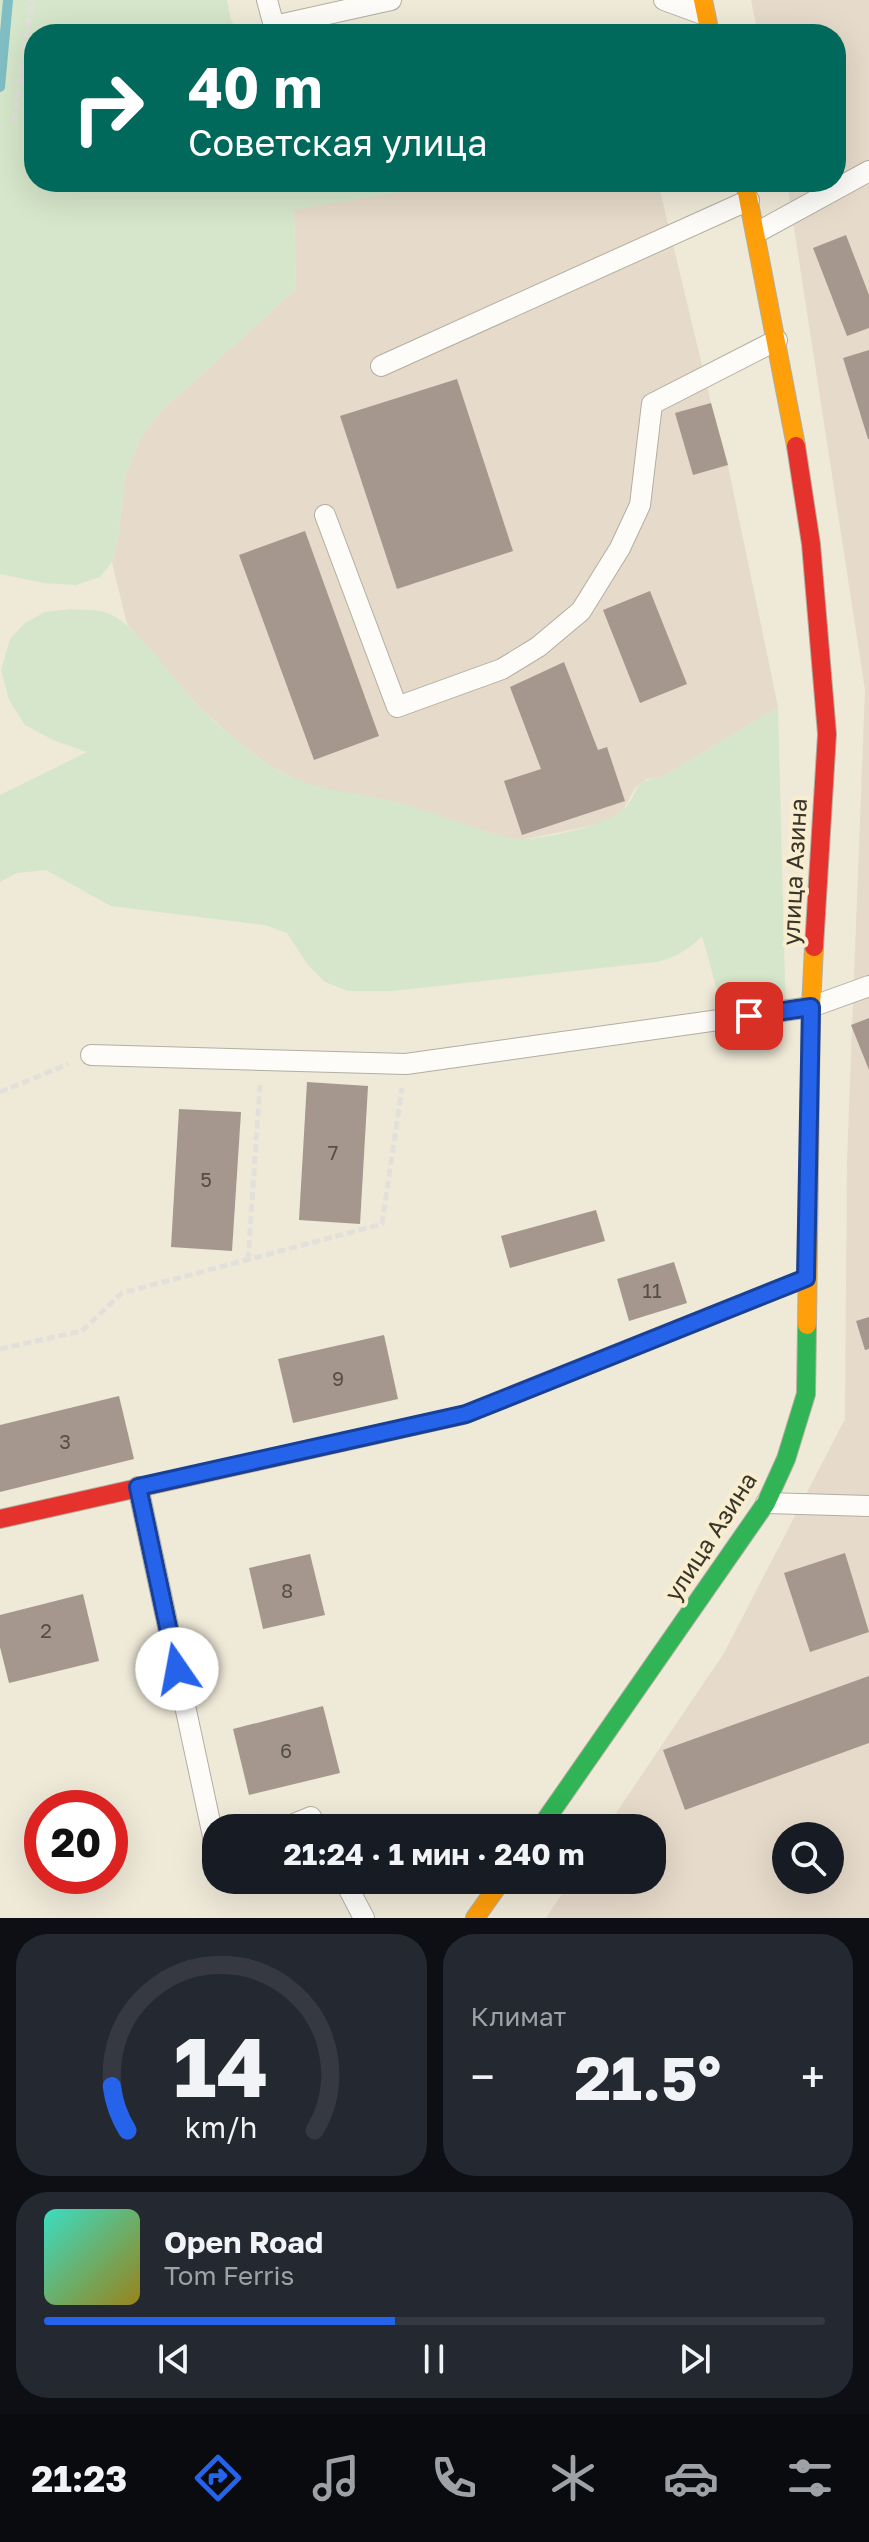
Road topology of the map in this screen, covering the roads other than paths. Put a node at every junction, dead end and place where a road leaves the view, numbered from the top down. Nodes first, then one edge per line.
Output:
1 (267, 0) edge
2 (391, 0) edge
3 (664, 0) edge
4 (706, 16) edge
5 (273, 24) edge
6 (283, 24) edge
7 (869, 171) edge
8 (846, 184) edge
9 (745, 192) edge
10 (747, 192) edge
11 (831, 192) edge
12 (756, 233) junction
13 (777, 340) junction
14 (381, 366) dead end
15 (325, 515) dead end
16 (869, 986) edge
17 (811, 1007) junction
18 (91, 1055) road end
19 (806, 1278) junction
20 (138, 1487) junction
21 (766, 1503) junction
22 (869, 1506) edge
23 (0, 1519) edge
24 (208, 1814) edge
25 (550, 1814) edge
26 (351, 1894) edge
27 (492, 1894) edge
28 (364, 1918) edge
29 (475, 1918) edge

1 - 5 lane
2 - 6 lane
3 - 4 lane
7 - 8 lane
9 - 14 lane
10 - 12 street, улица Азина
11 - 12 lane
12 - 13 street, улица Азина
13 - 15 lane
13 - 17 street, улица Азина
16 - 17 lane
17 - 18 lane
17 - 19 street, улица Азина
19 - 20 street
19 - 21 street, улица Азина
20 - 23 street
20 - 24 lane
21 - 22 lane
21 - 25 street, улица Азина
26 - 28 lane
27 - 29 street

